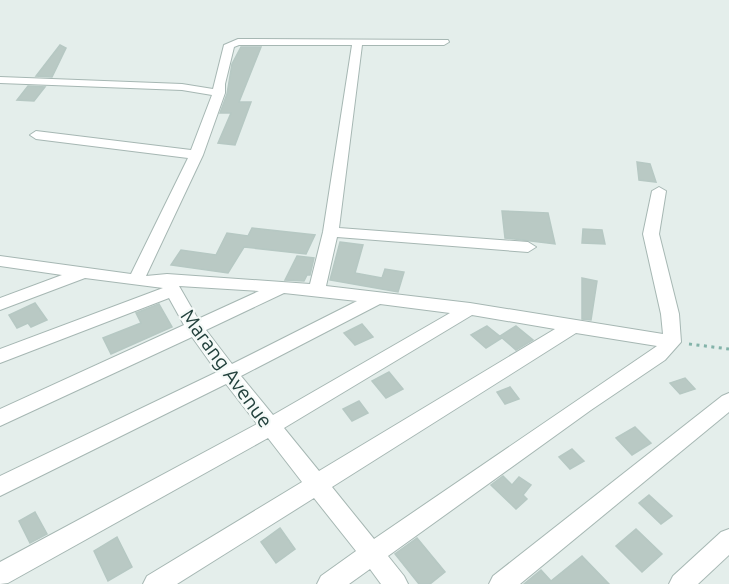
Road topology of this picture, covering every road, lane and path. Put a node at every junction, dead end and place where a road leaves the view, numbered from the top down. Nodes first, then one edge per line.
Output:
1 (444, 42) dead end
2 (357, 43) junction
3 (0, 80) edge
4 (219, 93) junction
5 (36, 135) dead end
6 (196, 155) junction
7 (659, 191) dead end
8 (331, 232) junction
9 (528, 247) dead end
10 (0, 261) edge
11 (84, 272) junction
12 (136, 279) junction
13 (170, 285) junction
14 (284, 286) junction
15 (317, 290) junction
16 (376, 299) junction
17 (0, 304) edge
18 (470, 309) junction
19 (194, 327) junction
20 (572, 327) junction
21 (672, 342) junction
22 (729, 349) edge
23 (0, 356) edge
24 (229, 374) junction
25 (729, 401) edge
26 (0, 418) edge
27 (269, 427) junction
28 (316, 485) junction
29 (0, 486) edge
30 (729, 540) edge
31 (372, 554) junction
32 (0, 575) edge
33 (155, 584) edge
34 (329, 584) edge
35 (396, 584) edge
36 (501, 584) edge
37 (681, 584) edge

1 - 2 street
2 - 4 street
2 - 8 street
3 - 4 street
4 - 6 street
5 - 6 street
6 - 12 street
7 - 21 street
8 - 9 street
8 - 15 street
10 - 11 street
11 - 12 street
11 - 17 street
12 - 13 street
13 - 14 street
13 - 19 street, Marang Avenue
13 - 23 street
14 - 15 street
14 - 19 street
15 - 16 street
16 - 18 street
16 - 24 street
18 - 20 street
18 - 27 street
19 - 24 street, Marang Avenue
19 - 26 street
20 - 21 street
20 - 28 street
21 - 22 path
21 - 31 street
24 - 27 street, Marang Avenue
24 - 29 street
25 - 36 street
27 - 28 street, Marang Avenue
27 - 32 street
28 - 31 street, Marang Avenue
28 - 33 street
30 - 37 street
31 - 34 street
31 - 35 street, Marang Avenue

